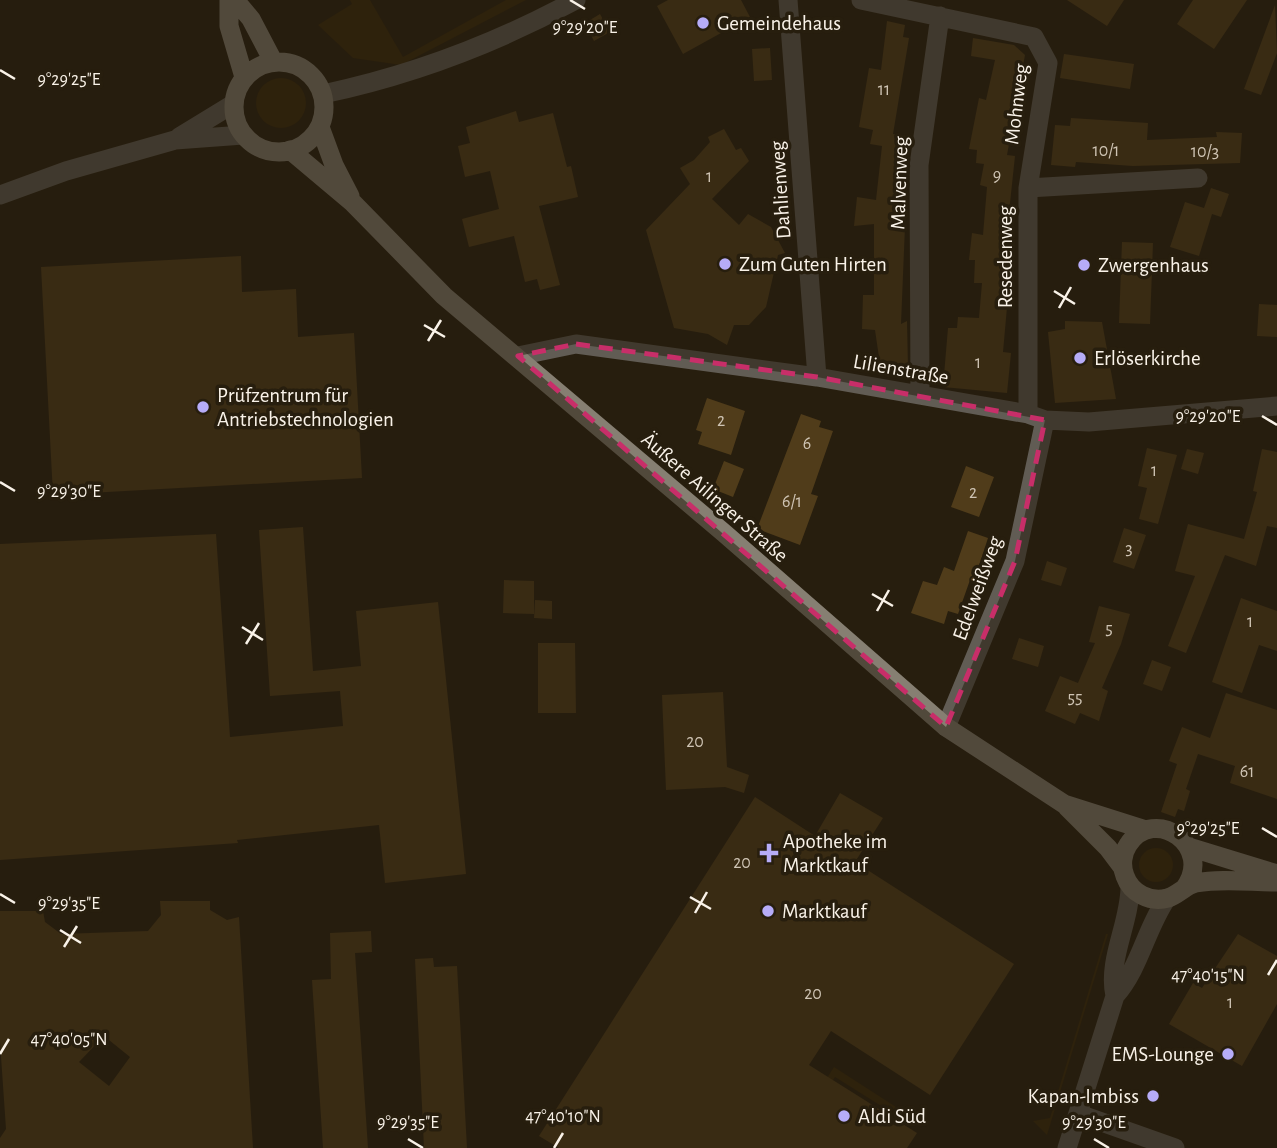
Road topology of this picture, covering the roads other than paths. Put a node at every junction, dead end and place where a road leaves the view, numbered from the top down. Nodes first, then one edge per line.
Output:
1 (229, 0) edge
2 (235, 0) edge
3 (576, 0) edge
4 (788, 0) edge
5 (861, 0) edge
6 (940, 16) junction
7 (273, 61) junction
8 (244, 77) junction
9 (323, 94) junction
10 (233, 104) junction
11 (320, 127) junction
12 (243, 135) junction
13 (175, 140) junction
14 (290, 150) junction
15 (1198, 178) dead end
16 (1028, 188) junction
17 (0, 195) edge
18 (353, 203) junction
19 (518, 356) junction
20 (817, 377) junction
21 (920, 395) junction
22 (1277, 405) edge
23 (1037, 417) junction
24 (946, 727) junction
25 (1064, 804) junction
26 (1146, 830) junction
27 (1189, 847) junction
28 (1123, 868) junction
29 (1277, 874) edge
30 (1277, 882) edge
31 (1130, 887) junction
32 (1176, 893) junction
33 (1115, 996) junction
34 (1079, 1114) junction
35 (1067, 1148) edge
36 (1175, 1148) edge

1 - 8 main road
2 - 7 main road
3 - 9 street
4 - 20 street, Dahlienweg
5 - 6 street, Mohnweg
6 - 16 street, Mohnweg
6 - 21 street, Malvenweg
7 - 8 main road
7 - 9 main road
8 - 10 main road
9 - 11 main road
10 - 12 main road
10 - 13 street
11 - 14 main road
11 - 18 main road, Äußere Ailinger Straße
12 - 13 street
12 - 14 main road
13 - 17 street
14 - 18 main road, Äußere Ailinger Straße
15 - 16 street, Resedenweg
16 - 23 street, Resedenweg
18 - 19 main road, Äußere Ailinger Straße
19 - 20 street, Lilienstraße
19 - 24 main road, Äußere Ailinger Straße
20 - 21 street, Lilienstraße
21 - 23 street, Lilienstraße
22 - 23 street, Lilienstraße
23 - 24 street, Edelweißweg
24 - 25 main road, Äußere Ailinger Straße
25 - 26 main road, Äußere Ailinger Straße
25 - 28 main road, Äußere Ailinger Straße
26 - 27 main road
26 - 28 main road
27 - 29 main road
27 - 32 main road
28 - 31 main road
30 - 32 main road
31 - 32 main road
31 - 33 street
32 - 33 street
33 - 34 street
34 - 35 street
34 - 36 street

